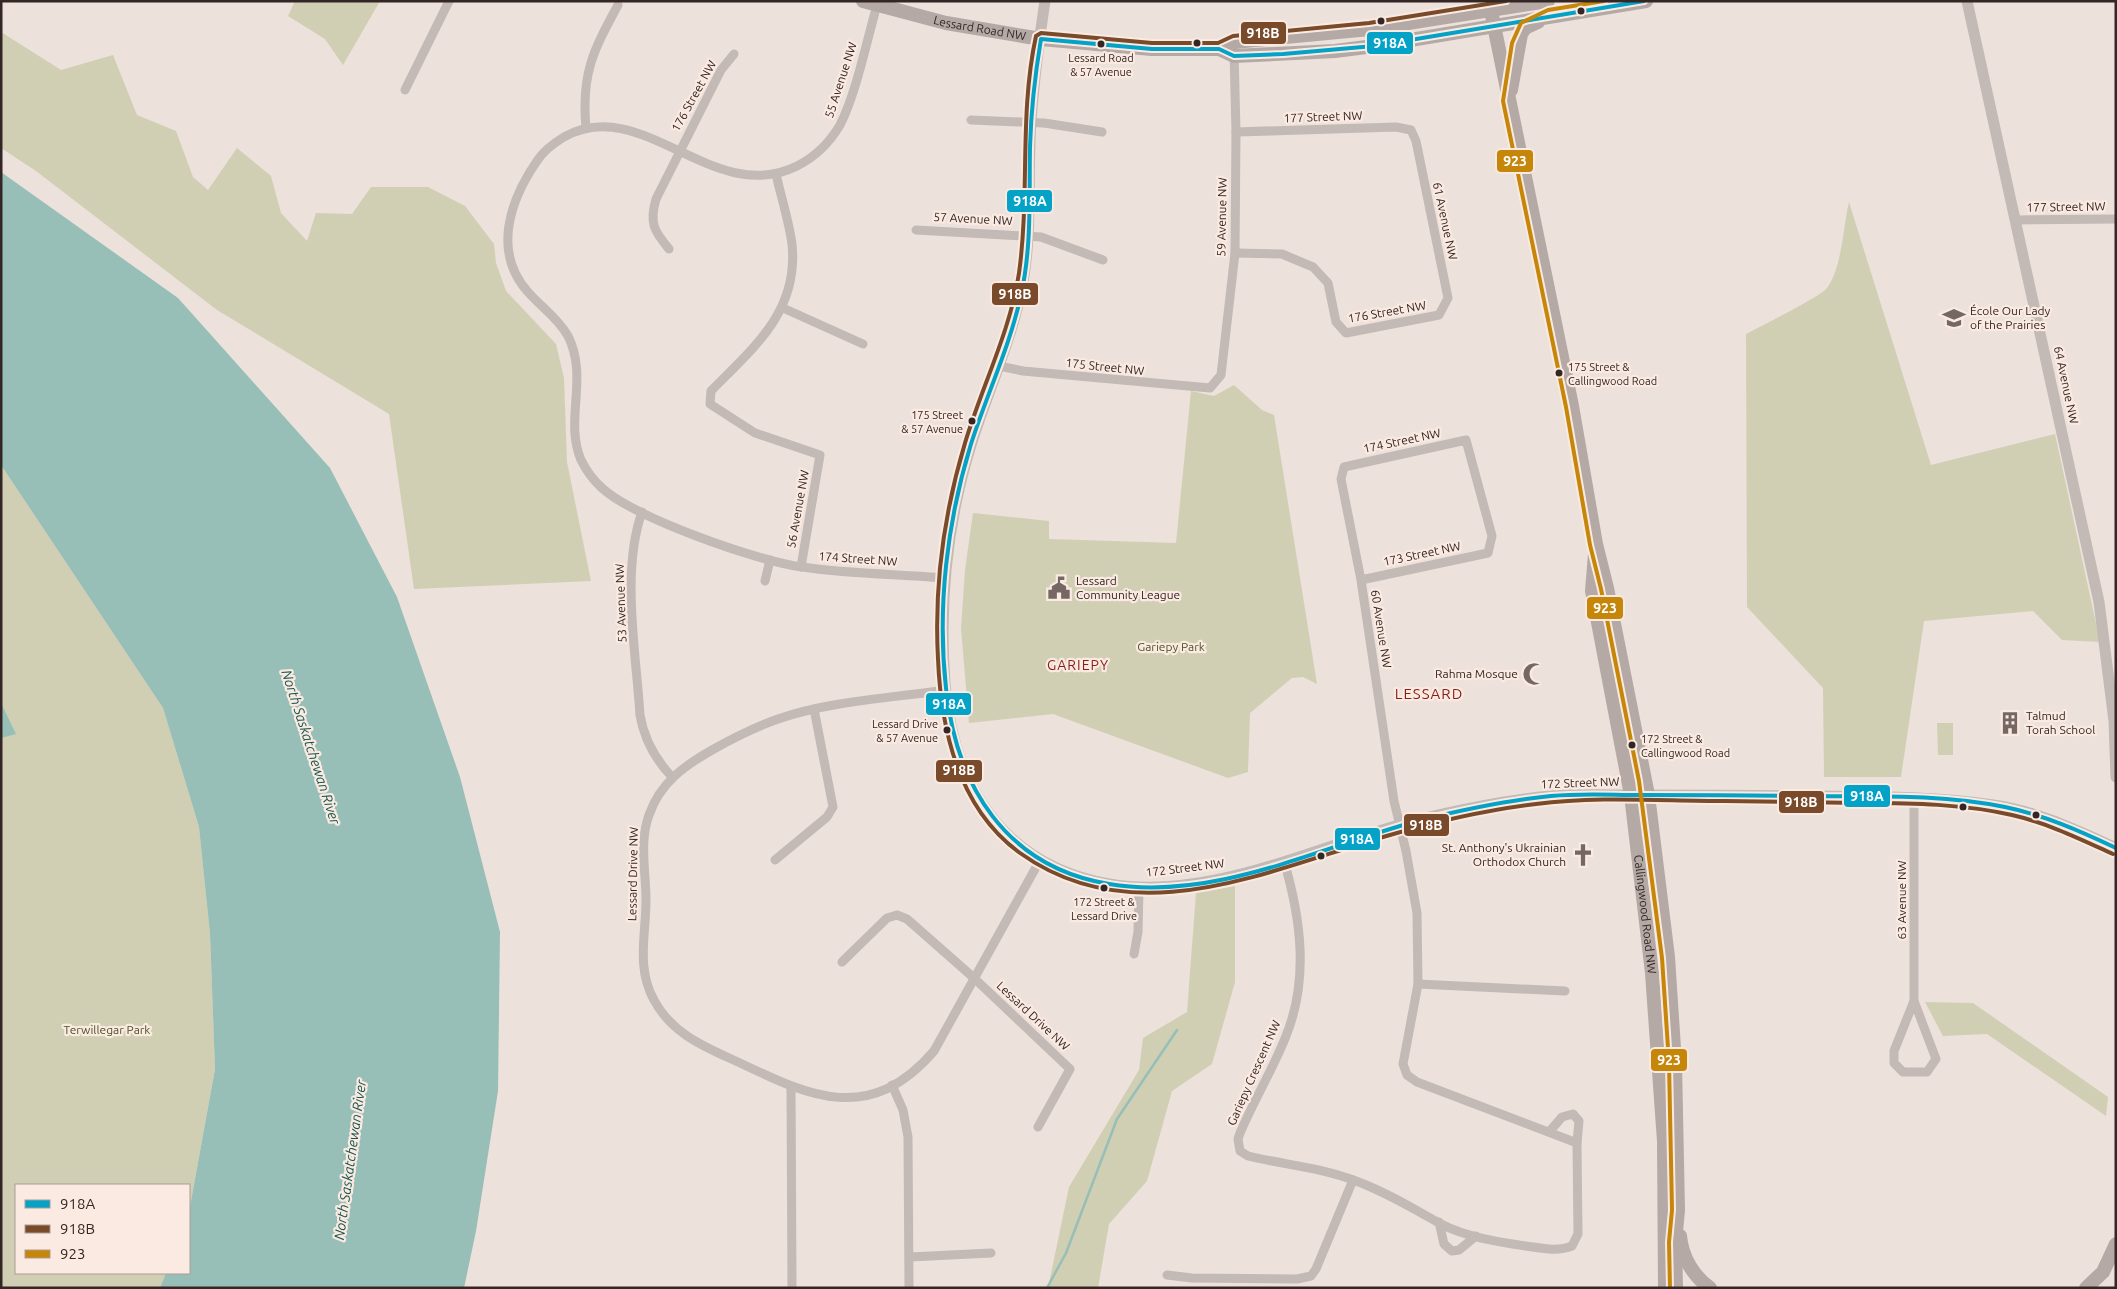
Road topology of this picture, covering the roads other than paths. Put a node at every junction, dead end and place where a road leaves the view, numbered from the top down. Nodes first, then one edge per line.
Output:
1 (449, 1) edge
2 (1045, 1) edge
3 (1548, 1) edge
4 (1646, 1) edge
5 (1967, 1) edge
6 (870, 3) edge
7 (618, 5) dead end
8 (1490, 6) edge
9 (1550, 16) junction
10 (1494, 26) junction
11 (1040, 39) junction
12 (1234, 49) junction
13 (734, 54) dead end
14 (405, 90) dead end
15 (1509, 100) junction
16 (971, 120) dead end
17 (1031, 122) junction
18 (586, 128) junction
19 (1411, 130) joint
20 (1102, 132) dead end
21 (1236, 132) junction
22 (679, 152) junction
23 (776, 174) junction
24 (2116, 219) edge
25 (2016, 220) junction
26 (916, 230) dead end
27 (1028, 236) junction
28 (669, 249) dead end
29 (1235, 253) junction
30 (1103, 260) dead end
31 (783, 308) junction
32 (1439, 315) joint
33 (863, 344) dead end
34 (998, 366) junction
35 (1210, 388) joint
36 (1344, 466) joint
37 (642, 512) junction
38 (1596, 544) junction
39 (1488, 553) joint
40 (770, 560) junction
41 (801, 567) junction
42 (945, 578) junction
43 (1361, 580) junction
44 (765, 581) dead end
45 (946, 690) junction
46 (814, 709) junction
47 (963, 770) joint
48 (672, 777) junction
49 (2116, 777) edge
50 (1631, 795) junction
51 (1648, 795) junction
52 (1914, 798) junction
53 (1399, 825) junction
54 (2116, 848) edge
55 (775, 860) dead end
56 (1040, 860) junction
57 (1284, 861) junction
58 (1139, 888) junction
59 (1134, 954) dead end
60 (842, 962) dead end
61 (974, 978) junction
62 (1418, 984) junction
63 (1565, 991) dead end
64 (1914, 1001) junction
65 (892, 1086) junction
66 (791, 1087) junction
67 (1038, 1127) dead end
68 (1549, 1132) junction
69 (1577, 1143) junction
70 (1354, 1180) junction
71 (1678, 1210) junction
72 (1440, 1222) junction
73 (1476, 1236) junction
74 (2116, 1244) edge
75 (991, 1253) dead end
76 (910, 1257) junction
77 (1167, 1275) dead end
78 (792, 1288) edge
79 (909, 1288) edge
80 (1665, 1288) edge
81 (1676, 1288) edge
82 (1710, 1288) edge
83 (2086, 1288) edge

1 - 14 street
2 - 11 street, 57 Avenue NW
3 - 8 main road, Lessard Road NW
4 - 9 main road, Lessard Road NW
5 - 25 street, 64 Avenue NW
6 - 11 main road, Lessard Road NW
6 - 23 street, 55 Avenue NW
7 - 18 street
8 - 10 main road, Callingwood Road NW
8 - 12 main road, Lessard Road NW
9 - 10 main road, Lessard Road NW
9 - 15 main road
10 - 12 main road, Lessard Road NW
10 - 15 main road, Callingwood Road NW
11 - 12 main road, Lessard Road NW
11 - 17 street, 57 Avenue NW
12 - 21 street, 59 Avenue NW
13 - 22 street, 176 Street NW
15 - 38 main road, Callingwood Road NW
16 - 17 street
17 - 20 street
17 - 27 street, 57 Avenue NW
18 - 22 street, 176 Street NW
18 - 37 street
19 - 21 street, 177 Street NW
19 - 32 street, 61 Avenue NW
21 - 29 street, 59 Avenue NW
22 - 23 street, 176 Street NW
22 - 28 street, 176 Street NW
23 - 31 street
24 - 25 street, 177 Street NW
25 - 49 street, 64 Avenue NW
26 - 27 street, 57 Avenue NW
27 - 30 street, 57 Avenue NW
27 - 34 street, 57 Avenue NW
29 - 32 street, 176 Street NW
29 - 35 street, 59 Avenue NW
31 - 33 street
31 - 41 street, 56 Avenue NW
34 - 35 street, 175 Street NW
34 - 42 street, 57 Avenue NW
36 - 39 street, 174 Street NW
36 - 43 street, 60 Avenue NW
37 - 40 street, 174 Street NW
37 - 48 street, 53 Avenue NW
38 - 50 main road, Callingwood Road NW
38 - 51 main road, Callingwood Road NW
39 - 43 street, 173 Street NW
40 - 41 street, 174 Street NW
40 - 44 street
41 - 42 street, 174 Street NW
42 - 45 street, 57 Avenue NW
43 - 53 street, 60 Avenue NW
45 - 46 street, Lessard Drive NW
45 - 47 street, 57 Avenue NW
46 - 48 street, Lessard Drive NW
46 - 55 street
47 - 56 street, 172 Street NW
48 - 66 street, Lessard Drive NW
50 - 51 street, 172 Street NW
50 - 53 street, 172 Street NW
50 - 80 main road, Callingwood Road NW
51 - 52 street, 172 Street NW
51 - 71 main road, Callingwood Road NW
52 - 54 street, 172 Street NW
52 - 64 street, 63 Avenue NW
53 - 57 street, 172 Street NW
53 - 62 street
56 - 58 street, 172 Street NW
56 - 61 street, Lessard Drive NW
57 - 58 street, 172 Street NW
57 - 70 street, Gariepy Crescent NW
58 - 59 street, 172 Street NW
60 - 61 street, Lessard Drive NW
61 - 65 street, Lessard Drive NW
61 - 67 street, Lessard Drive NW
62 - 63 street
62 - 68 street
64 - 64 street, 63 Avenue NW
65 - 66 street, Lessard Drive NW
65 - 76 street
66 - 78 street
68 - 69 street
68 - 69 street, Gariepy Crescent NW
69 - 73 street, Gariepy Crescent NW
70 - 72 street, Gariepy Crescent NW
70 - 77 street
71 - 81 main road, Callingwood Road NW
71 - 82 main road
72 - 73 street, Gariepy Crescent NW
72 - 73 street
74 - 83 main road
75 - 76 street
76 - 79 street

